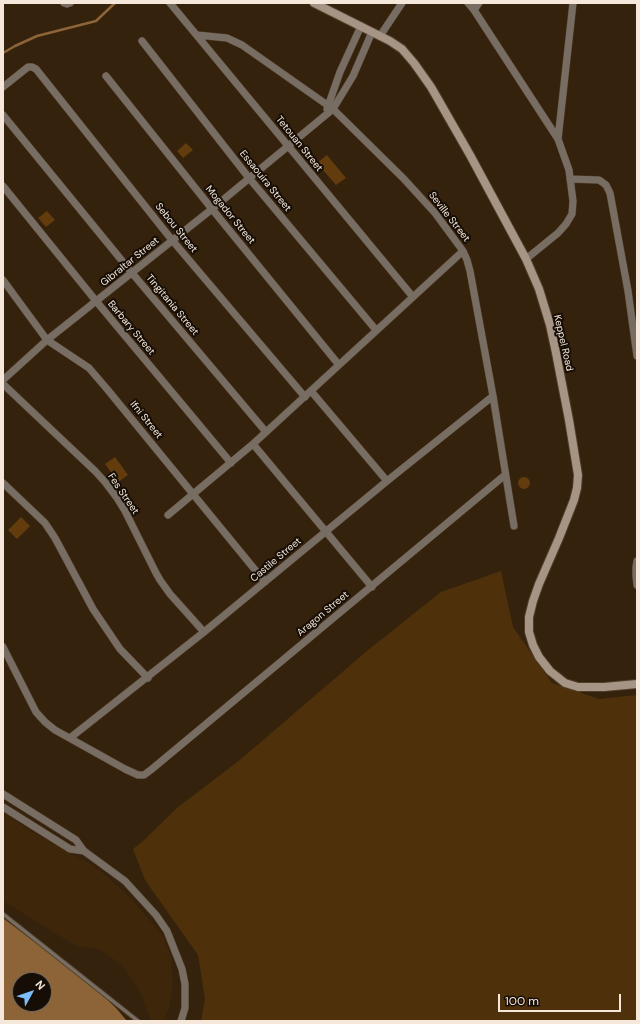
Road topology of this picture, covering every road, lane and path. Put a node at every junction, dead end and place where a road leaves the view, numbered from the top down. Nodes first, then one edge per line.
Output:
1 (170, 3) edge
2 (314, 3) edge
3 (402, 3) edge
4 (468, 3) edge
5 (479, 3) edge
6 (573, 3) edge
7 (474, 10) junction
8 (361, 26) junction
9 (372, 32) junction
10 (197, 35) junction
11 (380, 36) junction
12 (142, 42) dead end
13 (106, 76) dead end
14 (3, 88) edge
15 (331, 107) junction
16 (3, 115) edge
17 (558, 139) junction
18 (288, 146) junction
19 (249, 178) junction
20 (570, 179) junction
21 (3, 186) edge
22 (212, 209) junction
23 (172, 240) junction
24 (463, 251) junction
25 (526, 259) junction
26 (132, 273) junction
27 (3, 280) edge
28 (413, 297) junction
29 (96, 302) junction
30 (376, 330) junction
31 (47, 340) junction
32 (637, 356) edge
33 (339, 365) junction
34 (3, 380) edge
35 (3, 384) edge
36 (311, 391) junction
37 (493, 396) junction
38 (305, 397) junction
39 (266, 432) junction
40 (252, 444) junction
41 (231, 463) junction
42 (506, 475) junction
43 (387, 481) junction
44 (3, 483) edge
45 (194, 494) junction
46 (168, 515) dead end
47 (514, 526) dead end
48 (325, 532) junction
49 (637, 561) edge
50 (265, 582) junction
51 (637, 585) edge
52 (372, 587) junction
53 (204, 632) junction
54 (3, 647) edge
55 (148, 678) junction
56 (637, 684) edge
57 (70, 738) junction
58 (3, 794) edge
59 (3, 807) edge
60 (84, 851) junction
61 (3, 914) edge
62 (138, 1021) edge
63 (181, 1021) edge

1 - 10 street, Tetouan Street
2 - 8 street, Keppel Road
3 - 11 street
4 - 7 street
5 - 7 street
6 - 17 street
7 - 17 street
8 - 9 street, Keppel Road
8 - 15 street
9 - 11 street, Keppel Road
9 - 15 street
10 - 15 street, Seville Street
10 - 18 street, Tetouan Street
11 - 25 street, Keppel Road
12 - 19 street, Essaouira Street
13 - 22 street, Mogador Street
14 - 23 street, Sebou Street
15 - 18 street, Gibraltar Street
15 - 24 street, Seville Street
16 - 26 street, Tingitania Street
17 - 20 street
18 - 19 street, Gibraltar Street
18 - 28 street, Tetouan Street
19 - 22 street, Gibraltar Street
19 - 30 street, Essaouira Street
20 - 25 street
20 - 32 street
21 - 29 street, Barbary Street
22 - 23 street, Gibraltar Street
22 - 33 street, Mogador Street
23 - 26 street, Gibraltar Street
23 - 38 street, Sebou Street
24 - 28 street
24 - 37 street, Seville Street
25 - 56 street, Keppel Road
26 - 29 street, Gibraltar Street
26 - 39 street, Tingitania Street
27 - 31 street, Ifni Street
28 - 30 street
29 - 31 street, Gibraltar Street
29 - 41 street, Barbary Street
30 - 33 street
31 - 34 street, Gibraltar Street
31 - 45 street, Ifni Street
33 - 36 street
35 - 53 street, Fes Street
36 - 38 street
36 - 43 street
37 - 42 street, Seville Street
37 - 43 street, Castile Street
38 - 39 street
39 - 40 street
40 - 41 street
40 - 48 street
41 - 45 street
42 - 47 street, Seville Street
42 - 52 street, Aragon Street
43 - 48 street, Castile Street
44 - 55 street
45 - 46 street
45 - 50 street, Ifni Street
48 - 50 street, Castile Street
48 - 52 street
49 - 51 street
50 - 53 street, Castile Street
52 - 57 street, Aragon Street
53 - 55 street, Castile Street
54 - 57 street
55 - 57 street, Castile Street
58 - 60 street
59 - 60 street
60 - 63 street
61 - 62 lane

